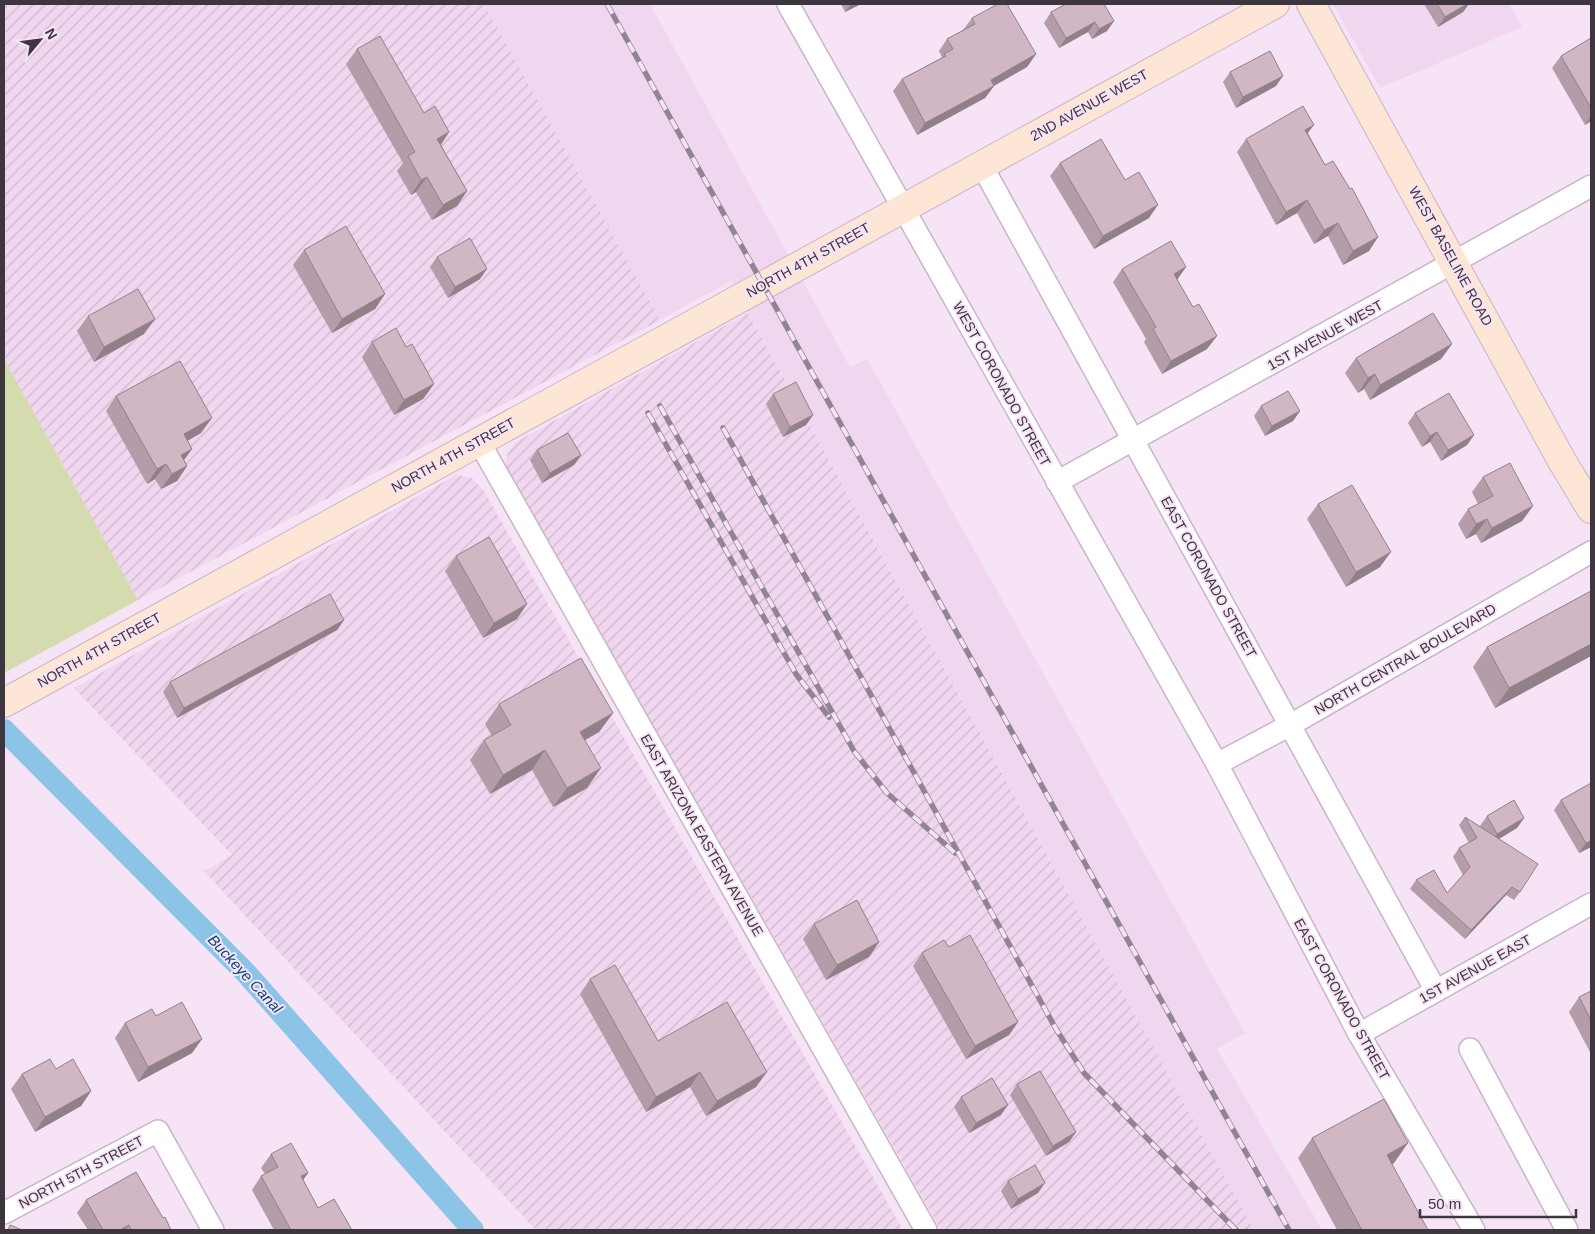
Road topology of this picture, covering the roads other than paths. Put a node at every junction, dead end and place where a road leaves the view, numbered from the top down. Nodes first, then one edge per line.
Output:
1 (788, 4) edge
2 (1275, 4) edge
3 (1311, 4) edge
4 (981, 164) junction
5 (1591, 186) edge
6 (903, 208) junction
7 (1455, 262) junction
8 (478, 440) junction
9 (1133, 442) junction
10 (1057, 482) junction
11 (1591, 509) edge
12 (1591, 552) edge
13 (4, 703) edge
14 (1292, 724) junction
15 (1217, 764) junction
16 (1591, 904) edge
17 (1436, 991) junction
18 (1359, 1034) junction
19 (1470, 1049) dead end
20 (4, 1214) edge
21 (213, 1230) edge
22 (926, 1230) edge
23 (1474, 1230) edge
24 (1567, 1230) edge

1 - 6 street, WEST CORONADO STREET
2 - 4 street, 2ND AVENUE WEST
3 - 7 street, WEST BASELINE ROAD
4 - 6 street, 2ND AVENUE WEST
4 - 9 street, EAST CORONADO STREET
5 - 7 street, 1ST AVENUE WEST
6 - 8 street, NORTH 4TH STREET
6 - 10 street, WEST CORONADO STREET
7 - 9 street, 1ST AVENUE WEST
7 - 11 street, WEST BASELINE ROAD
8 - 13 street, NORTH 4TH STREET
8 - 22 street, EAST ARIZONA EASTERN AVENUE
9 - 10 street, 1ST AVENUE WEST
9 - 14 street, EAST CORONADO STREET
10 - 15 street, WEST CORONADO STREET
12 - 14 street, NORTH CENTRAL BOULEVARD
14 - 15 street, NORTH CENTRAL BOULEVARD
14 - 17 street, EAST CORONADO STREET
15 - 18 street, EAST CORONADO STREET
16 - 17 street, 1ST AVENUE EAST
17 - 18 street, 1ST AVENUE EAST
18 - 23 street, EAST CORONADO STREET
19 - 24 street
20 - 21 street, NORTH 5TH STREET

